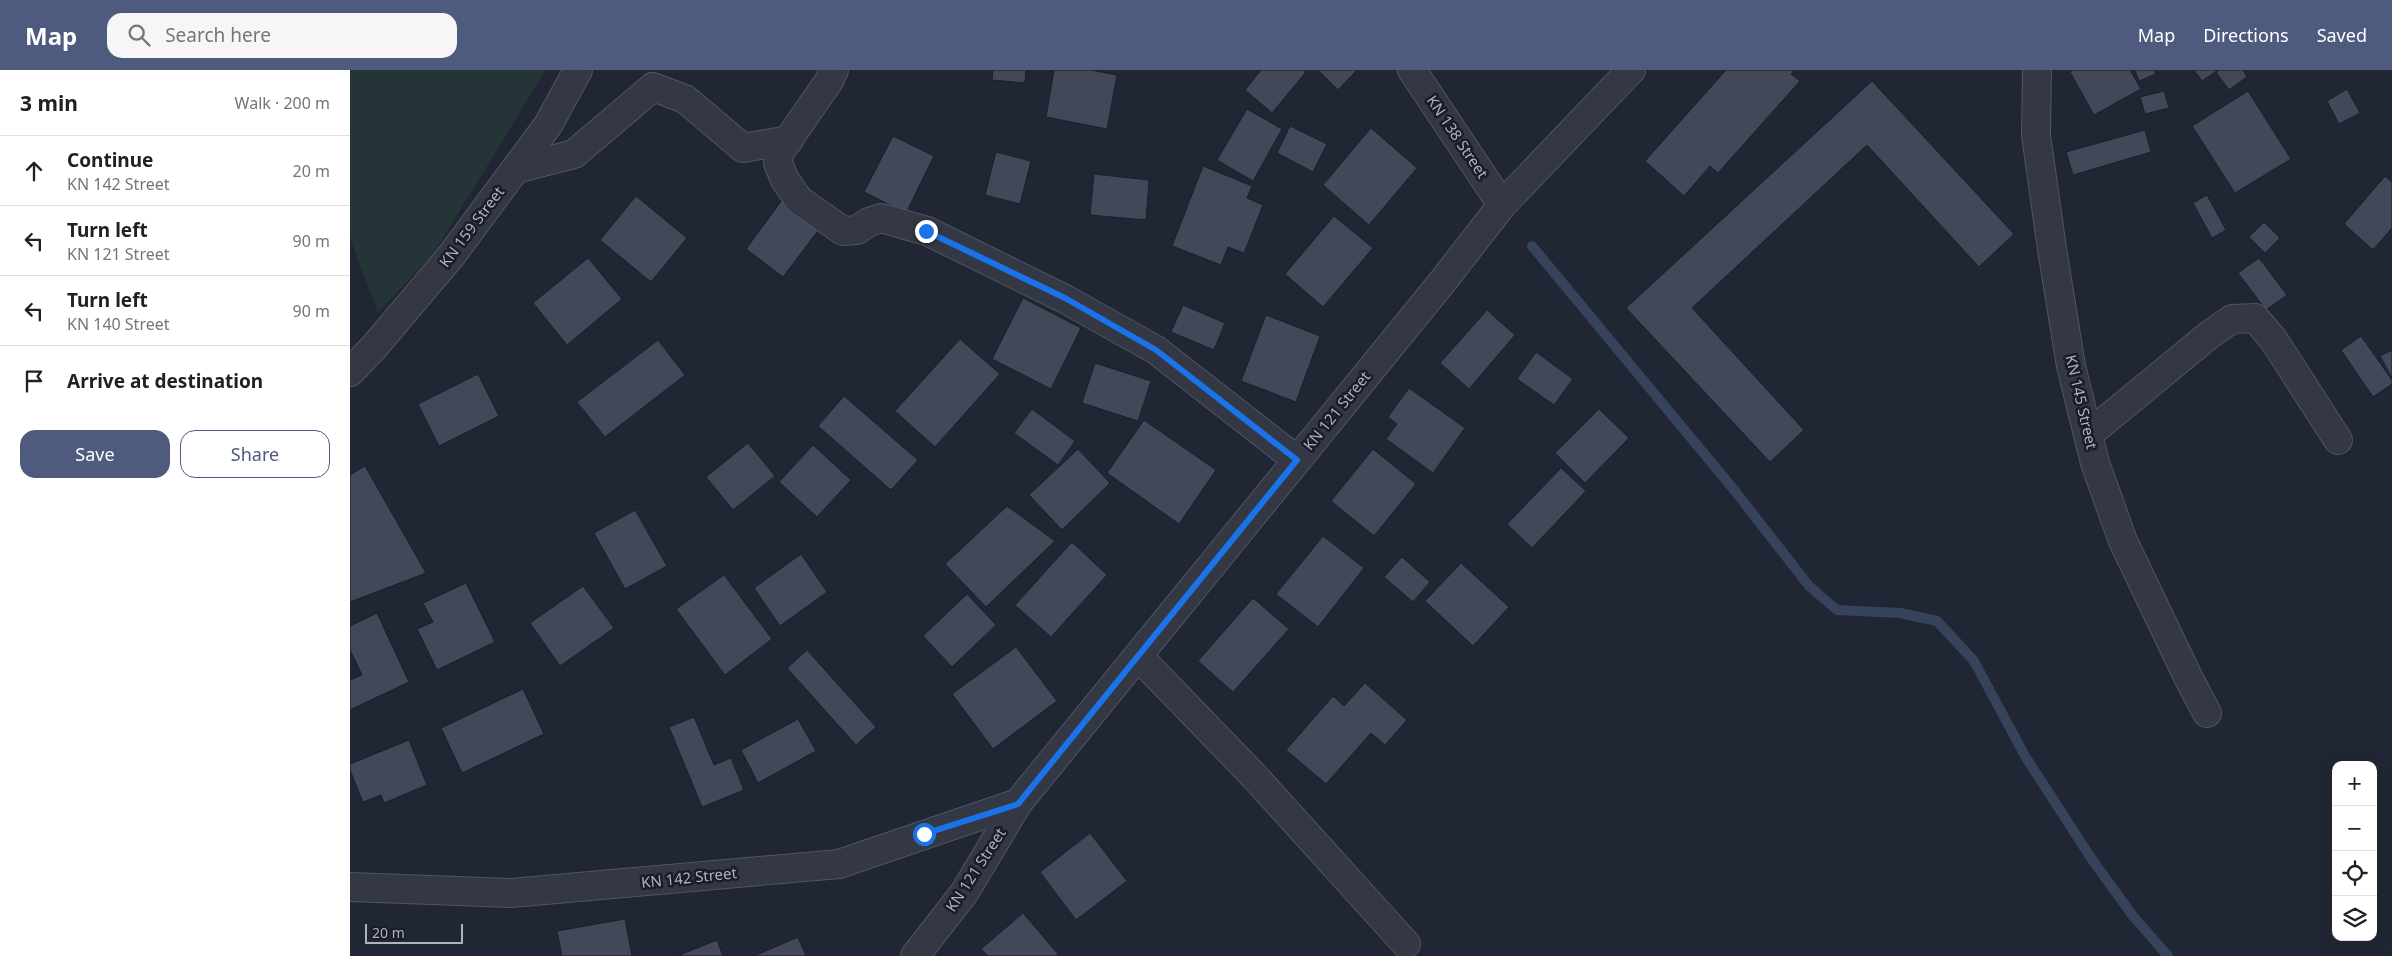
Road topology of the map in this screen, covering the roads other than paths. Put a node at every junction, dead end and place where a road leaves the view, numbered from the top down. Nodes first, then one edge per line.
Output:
1 (578, 70) edge
2 (834, 70) edge
3 (1412, 70) edge
4 (1632, 70) edge
5 (2036, 70) edge
6 (789, 140) junction
7 (516, 169) junction
8 (1502, 205) junction
9 (362, 350) edge
10 (350, 372) edge
11 (2089, 434) junction
12 (2338, 440) dead end
13 (1297, 460) junction
14 (1138, 656) junction
15 (2207, 713) dead end
16 (1018, 804) junction
17 (350, 887) edge
18 (1406, 944) dead end
19 (915, 956) edge

1 - 7 street, KN 159 Street
2 - 6 street
3 - 8 street, KN 138 Street
4 - 8 street, KN 121 Street
5 - 11 street, KN 145 Street
6 - 7 street
6 - 13 street
7 - 9 street, KN 159 Street
8 - 13 street, KN 121 Street
9 - 10 street, KN 159 Street
11 - 12 street
11 - 15 street, KN 145 Street
13 - 14 street, KN 121 Street
14 - 16 street, KN 121 Street
14 - 18 street
16 - 17 street, KN 142 Street
16 - 19 street, KN 121 Street

